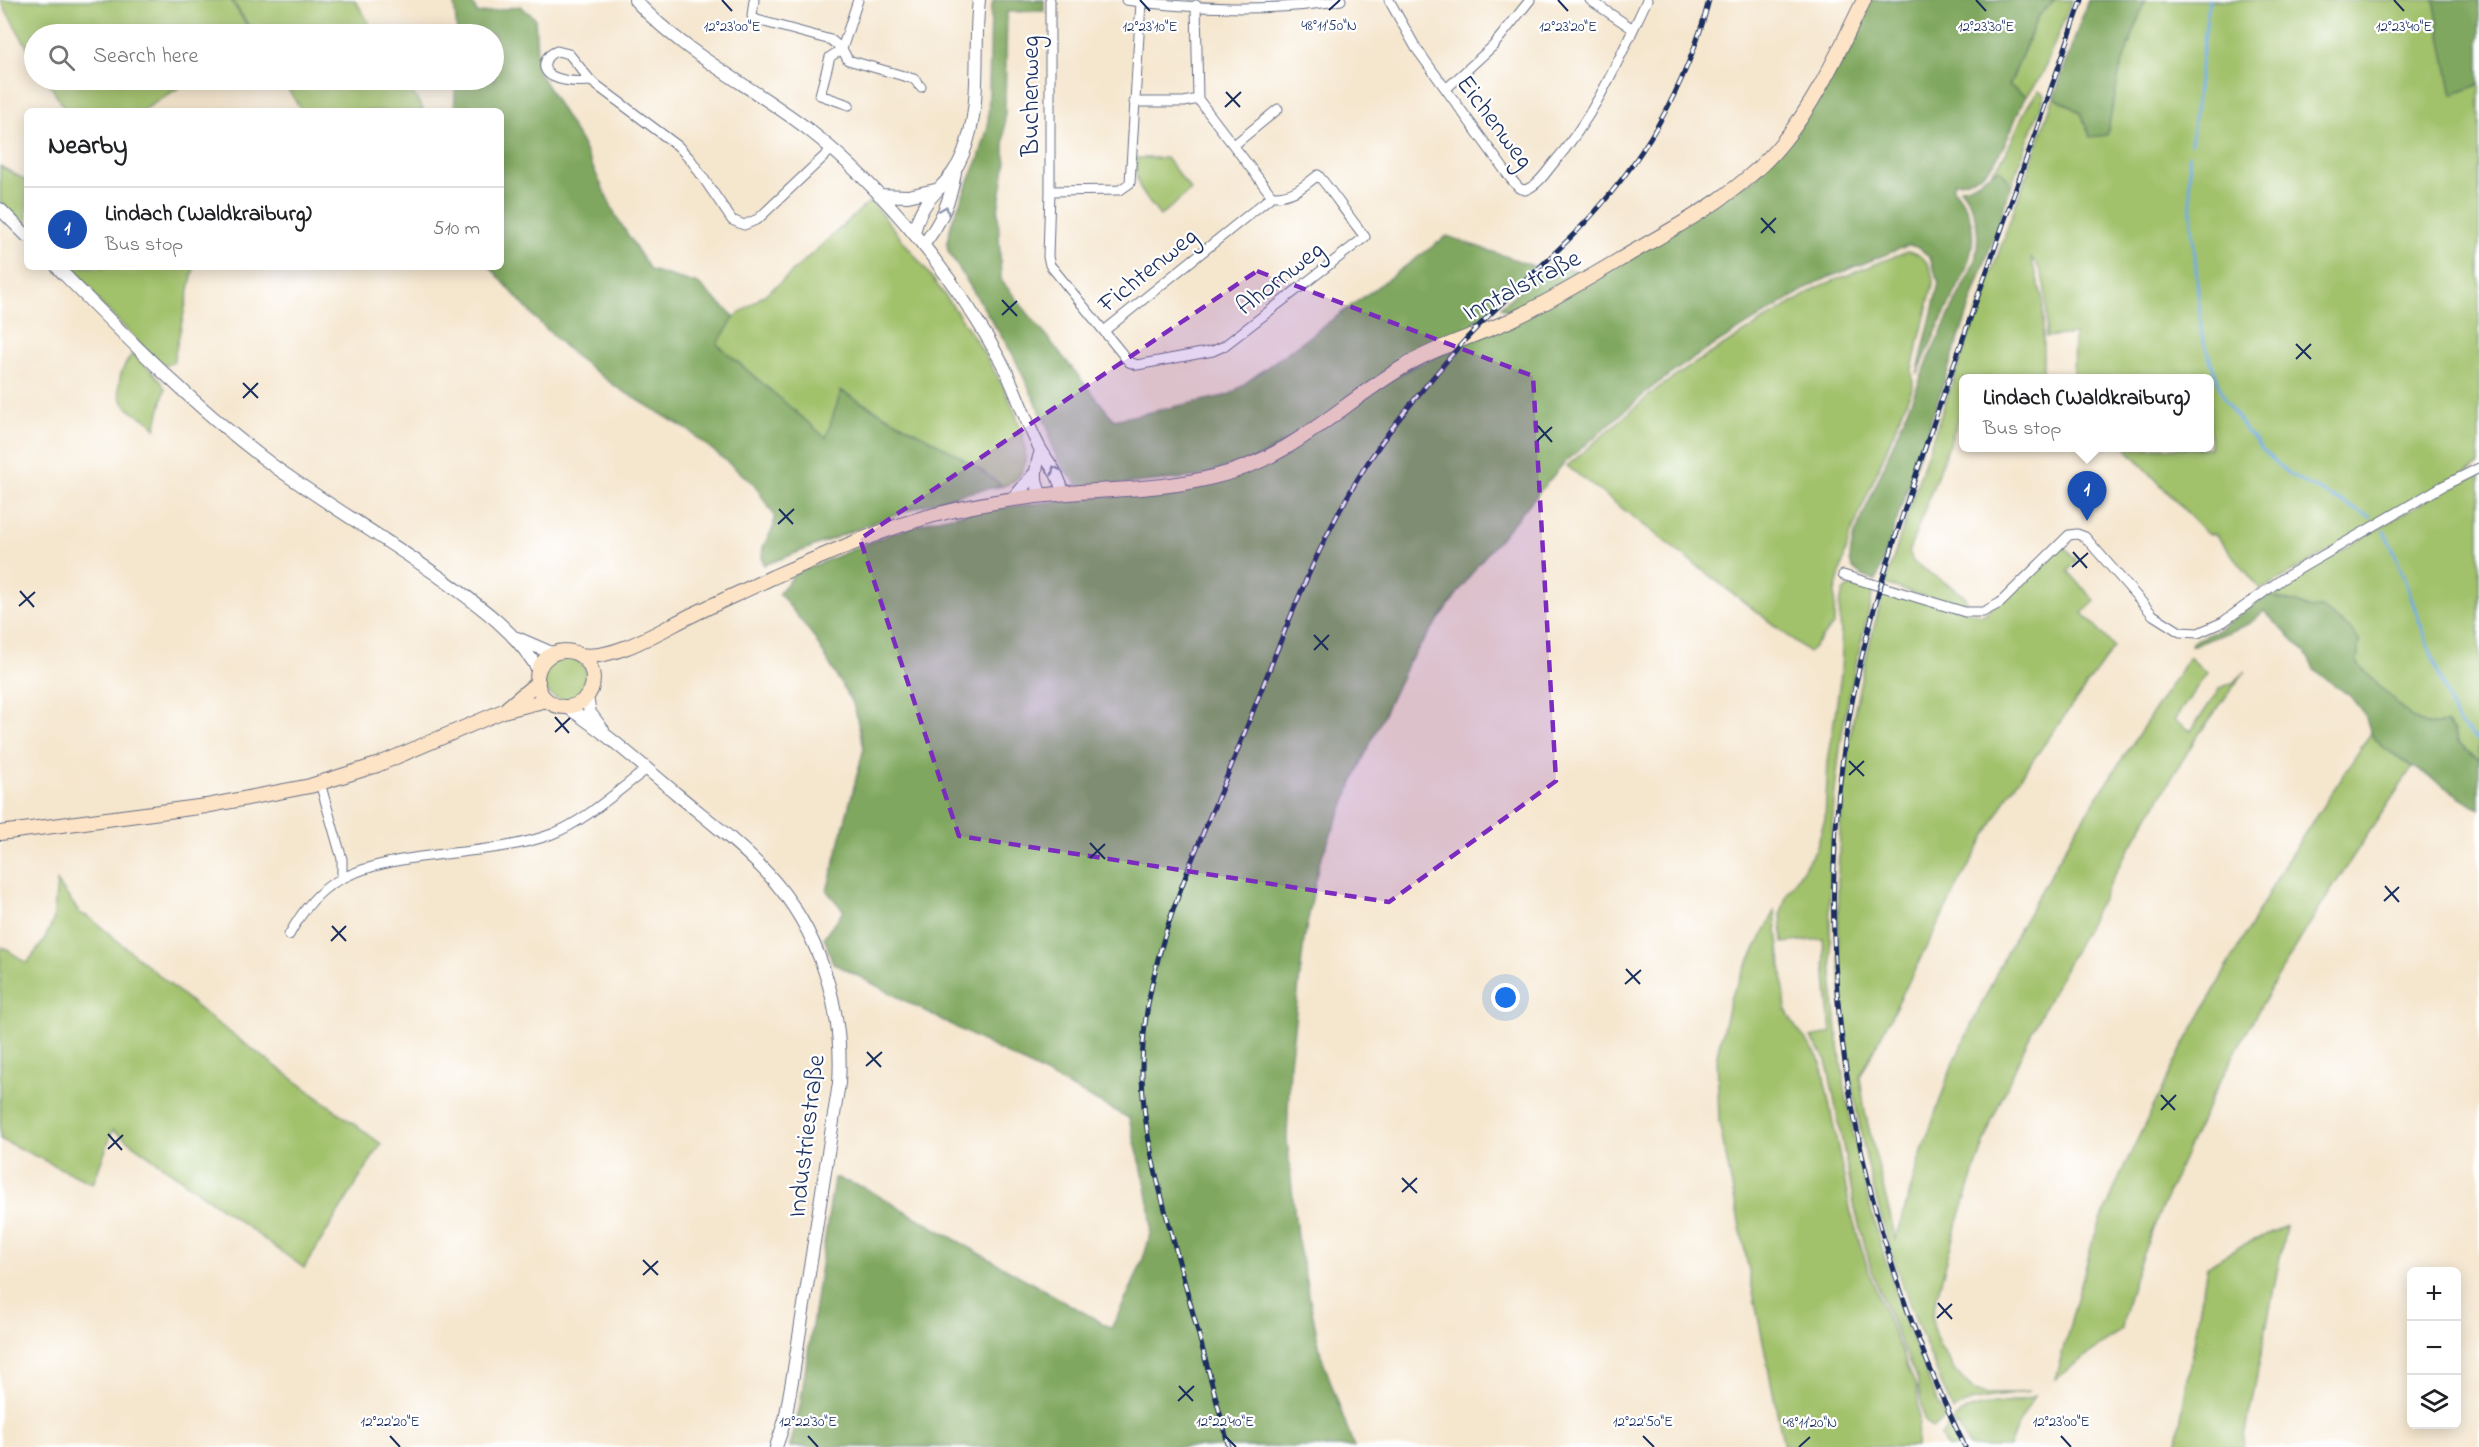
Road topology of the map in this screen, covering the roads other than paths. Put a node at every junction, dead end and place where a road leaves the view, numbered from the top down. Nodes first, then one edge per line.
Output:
1 (635, 0) edge
2 (754, 0) edge
3 (858, 0) edge
4 (979, 0) edge
5 (1050, 0) edge
6 (1126, 0) edge
7 (1338, 0) edge
8 (1389, 0) edge
9 (1530, 0) edge
10 (1590, 0) edge
11 (1647, 0) edge
12 (1864, 0) edge
13 (1141, 2) junction
14 (1196, 5) junction
15 (1633, 29) junction
16 (842, 49) junction
17 (591, 81) junction
18 (921, 87) dead end
19 (1446, 89) junction
20 (1198, 99) junction
21 (1134, 102) junction
22 (849, 105) dead end
23 (1278, 109) dead end
24 (1234, 145) junction
25 (832, 149) junction
26 (955, 171) junction
27 (936, 190) junction
28 (1050, 191) junction
29 (879, 195) junction
30 (1272, 196) junction
31 (0, 209) edge
32 (24, 233) edge
33 (914, 234) junction
34 (923, 245) junction
35 (60, 270) edge
36 (1104, 331) junction
37 (1041, 450) junction
38 (2479, 468) edge
39 (1034, 474) junction
40 (1063, 493) junction
41 (1042, 496) junction
42 (1013, 499) junction
43 (1843, 575) dead end
44 (513, 636) junction
45 (639, 641) junction
46 (554, 654) junction
47 (580, 655) junction
48 (538, 676) junction
49 (593, 677) junction
50 (587, 697) junction
51 (547, 700) junction
52 (567, 707) junction
53 (503, 711) junction
54 (609, 738) junction
55 (646, 769) junction
56 (320, 783) junction
57 (0, 833) edge
58 (342, 878) junction
59 (290, 935) dead end
60 (776, 1447) edge

1 - 25 street
2 - 16 street
3 - 16 street
4 - 26 street
5 - 28 street, Buchenweg
6 - 13 street
7 - 14 street
8 - 19 street, Eichenweg
9 - 19 street
10 - 15 street
11 - 15 street, Eichenweg
12 - 40 main road, Inntalstraße
13 - 14 street
13 - 21 street
14 - 20 street
15 - 19 street, Eichenweg
16 - 18 street
16 - 22 street
17 - 17 street
17 - 25 street
20 - 21 street
20 - 24 street
21 - 28 street
23 - 24 street
24 - 30 street
25 - 29 street
26 - 27 street
34 -> 26 street
27 - 29 street
27 - 33 street
28 - 36 street, Fichtenweg
29 - 33 street
30 - 36 street, Fichtenweg
30 - 36 street, Ahornweg
31 - 32 street
33 - 34 street
34 - 37 street
35 - 44 street
37 - 39 street
40 -> 37 street
38 - 43 street
39 - 41 street
39 - 42 street
40 - 41 main road, Inntalstraße
41 - 42 main road, Inntalstraße
42 - 45 main road, Inntalstraße
44 - 46 street
44 - 48 street
45 - 47 main road
45 - 49 main road
46 - 47 main road
46 - 48 main road
47 - 49 main road
48 - 51 main road
48 - 53 main road
49 - 50 main road
50 - 52 main road
50 - 54 street, Industriestraße
51 - 52 main road
51 - 53 main road
52 - 54 street, Industriestraße
53 - 56 main road
54 - 55 street, Industriestraße
55 - 58 street
55 - 60 street, Industriestraße
56 - 57 main road
56 - 58 street
58 - 59 street

